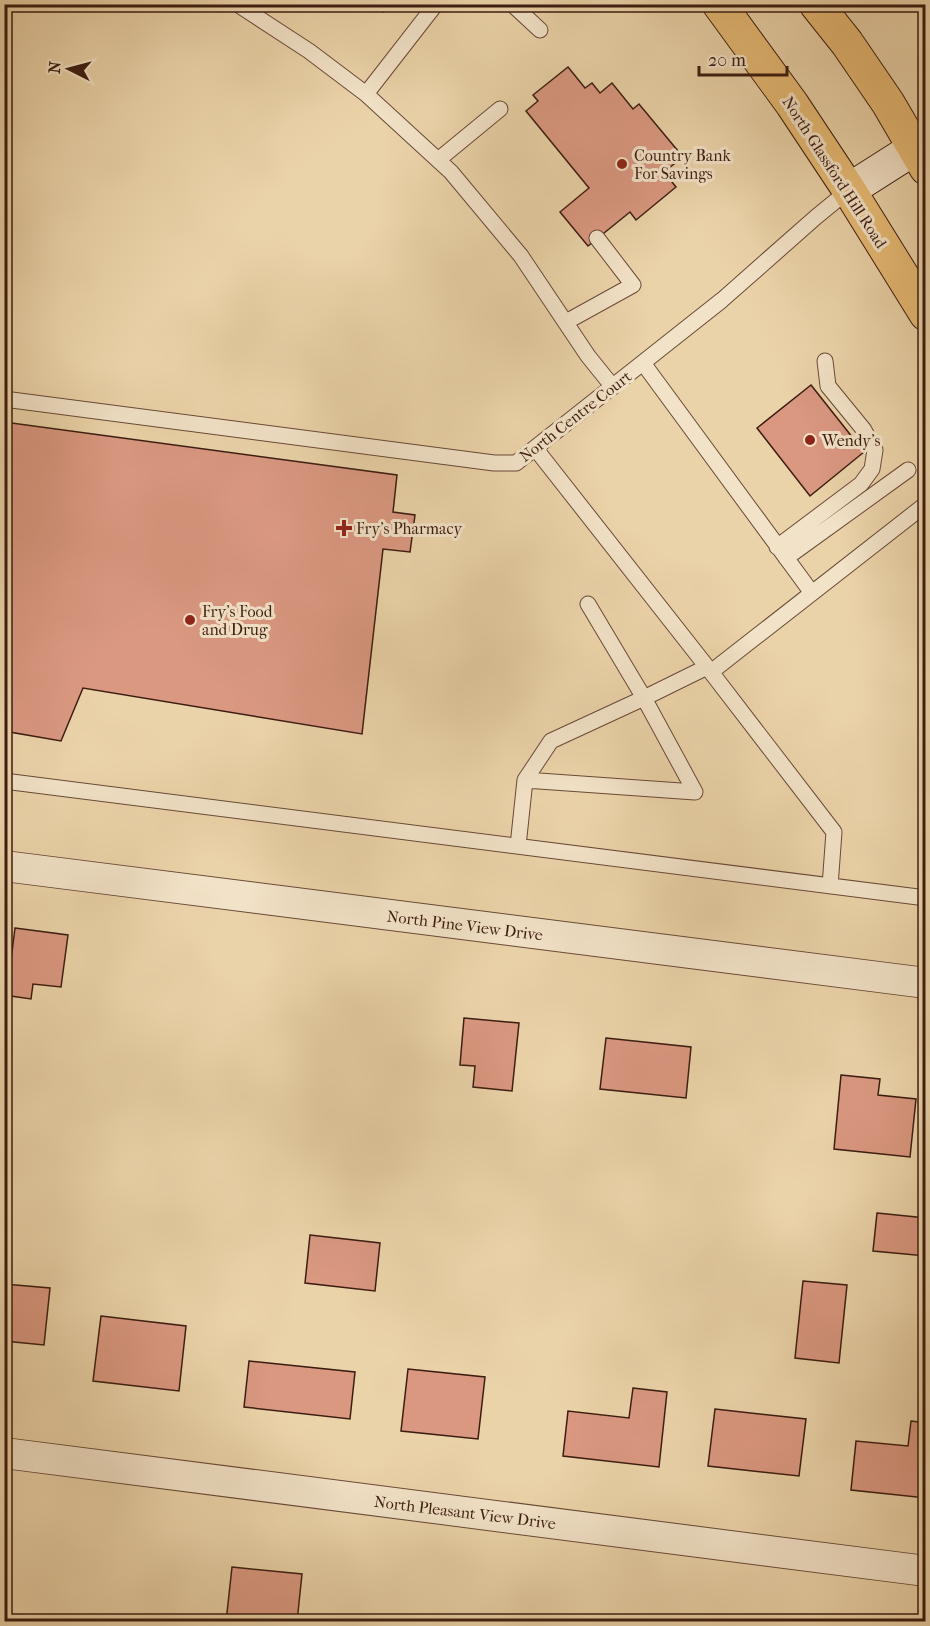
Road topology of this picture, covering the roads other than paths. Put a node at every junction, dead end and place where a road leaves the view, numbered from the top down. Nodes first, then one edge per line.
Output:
1 (237, 4) edge
2 (436, 4) edge
3 (512, 4) edge
4 (719, 4) edge
5 (816, 4) edge
6 (540, 30) dead end
7 (366, 94) junction
8 (500, 109) dead end
9 (921, 152) edge
10 (438, 160) junction
11 (849, 190) junction
12 (597, 238) dead end
13 (926, 314) edge
14 (566, 322) junction
15 (825, 361) dead end
16 (643, 363) junction
17 (613, 387) junction
18 (4, 399) edge
19 (535, 448) junction
20 (908, 471) dead end
21 (926, 504) edge
22 (781, 553) junction
23 (812, 593) junction
24 (588, 604) dead end
25 (709, 669) junction
26 (644, 698) junction
27 (525, 780) junction
28 (4, 781) edge
29 (518, 846) junction
30 (4, 866) edge
31 (830, 886) junction
32 (926, 898) edge
33 (926, 983) edge
34 (4, 1453) edge
35 (926, 1571) edge

1 - 7 lane
2 - 7 lane
3 - 6 lane
4 - 11 main road, North Glassford Hill Road
5 - 9 main road
7 - 10 lane
8 - 10 lane
9 - 11 street, North Centre Court
10 - 14 lane
11 - 13 main road, North Glassford Hill Road
11 - 16 lane, North Centre Court
12 - 14 lane
14 - 17 lane
15 - 22 lane
16 - 17 lane, North Centre Court
16 - 22 lane
17 - 19 lane, North Centre Court
18 - 19 lane, North Centre Court
19 - 25 lane
20 - 22 lane
21 - 23 lane
22 - 23 lane
23 - 25 lane
24 - 26 lane
25 - 26 lane
25 - 31 lane
26 - 27 lane
26 - 27 lane
27 - 29 lane
28 - 29 lane
29 - 31 lane
30 - 33 street, North Pine View Drive
31 - 32 lane
34 - 35 street, North Pleasant View Drive

